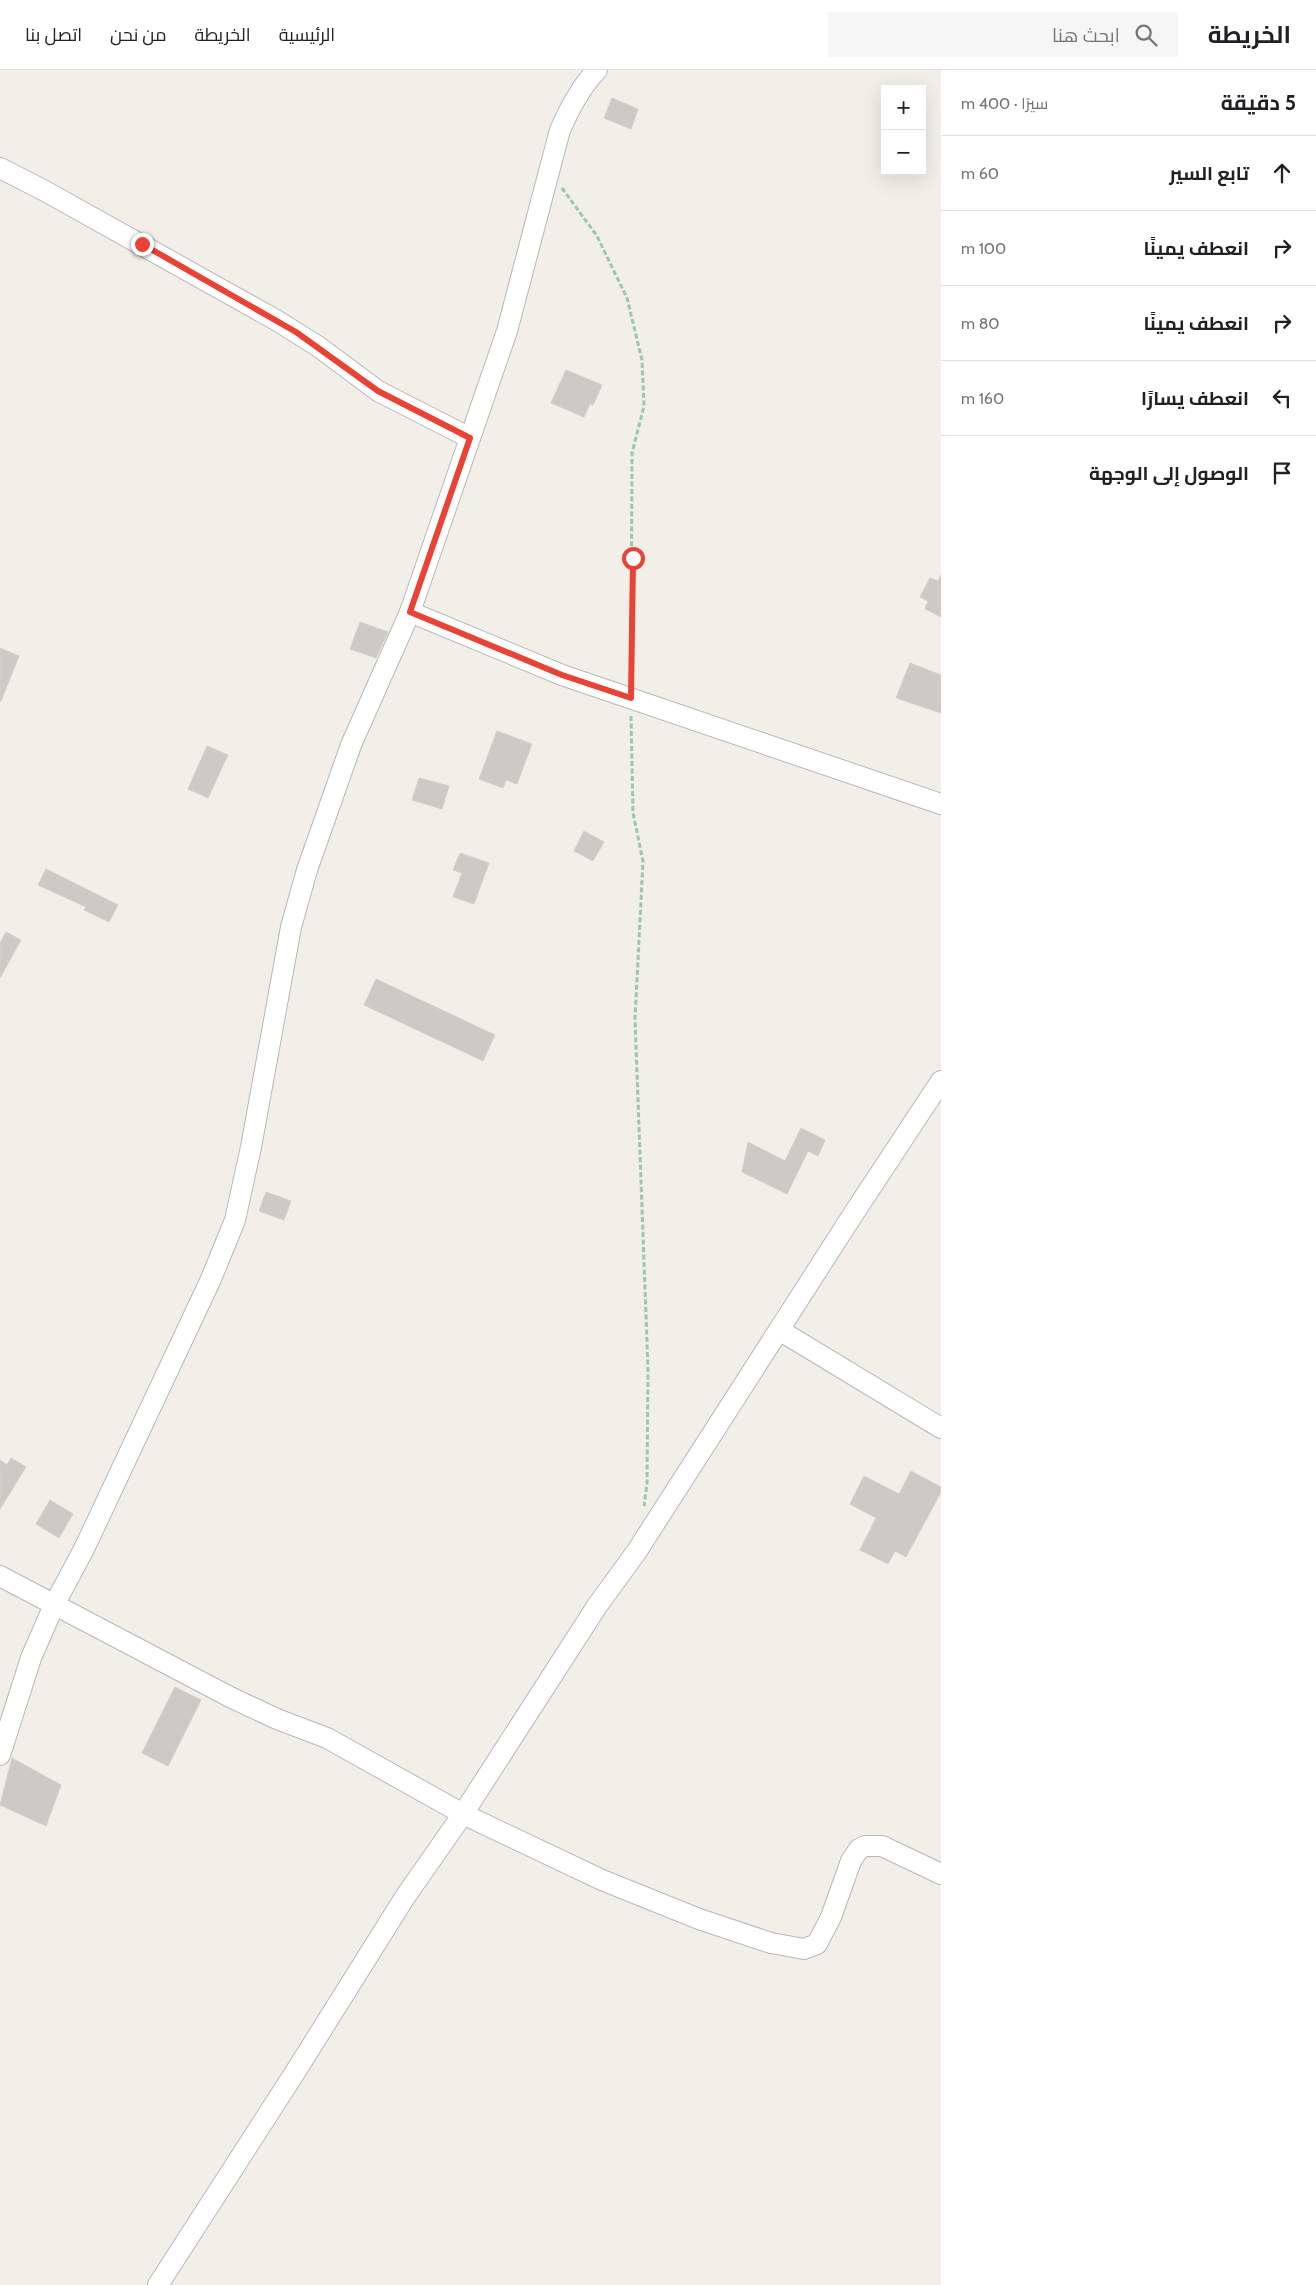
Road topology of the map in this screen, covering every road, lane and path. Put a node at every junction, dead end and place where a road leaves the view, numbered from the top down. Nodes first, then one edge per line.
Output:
1 (597, 70) edge
2 (0, 168) edge
3 (550, 172) junction
4 (470, 438) junction
5 (410, 612) junction
6 (631, 698) junction
7 (941, 804) edge
8 (941, 1081) edge
9 (779, 1330) junction
10 (941, 1428) edge
11 (643, 1513) dead end
12 (0, 1576) edge
13 (54, 1604) junction
14 (0, 1755) edge
15 (463, 1814) junction
16 (941, 1874) edge
17 (158, 2285) edge

1 - 3 street
2 - 4 street
3 - 4 street
3 - 6 path
4 - 5 street
5 - 6 street
5 - 13 street
6 - 7 street
6 - 11 path
8 - 9 street
9 - 10 street
9 - 15 street
12 - 13 street
13 - 14 street
13 - 15 street
15 - 16 street
15 - 17 street

